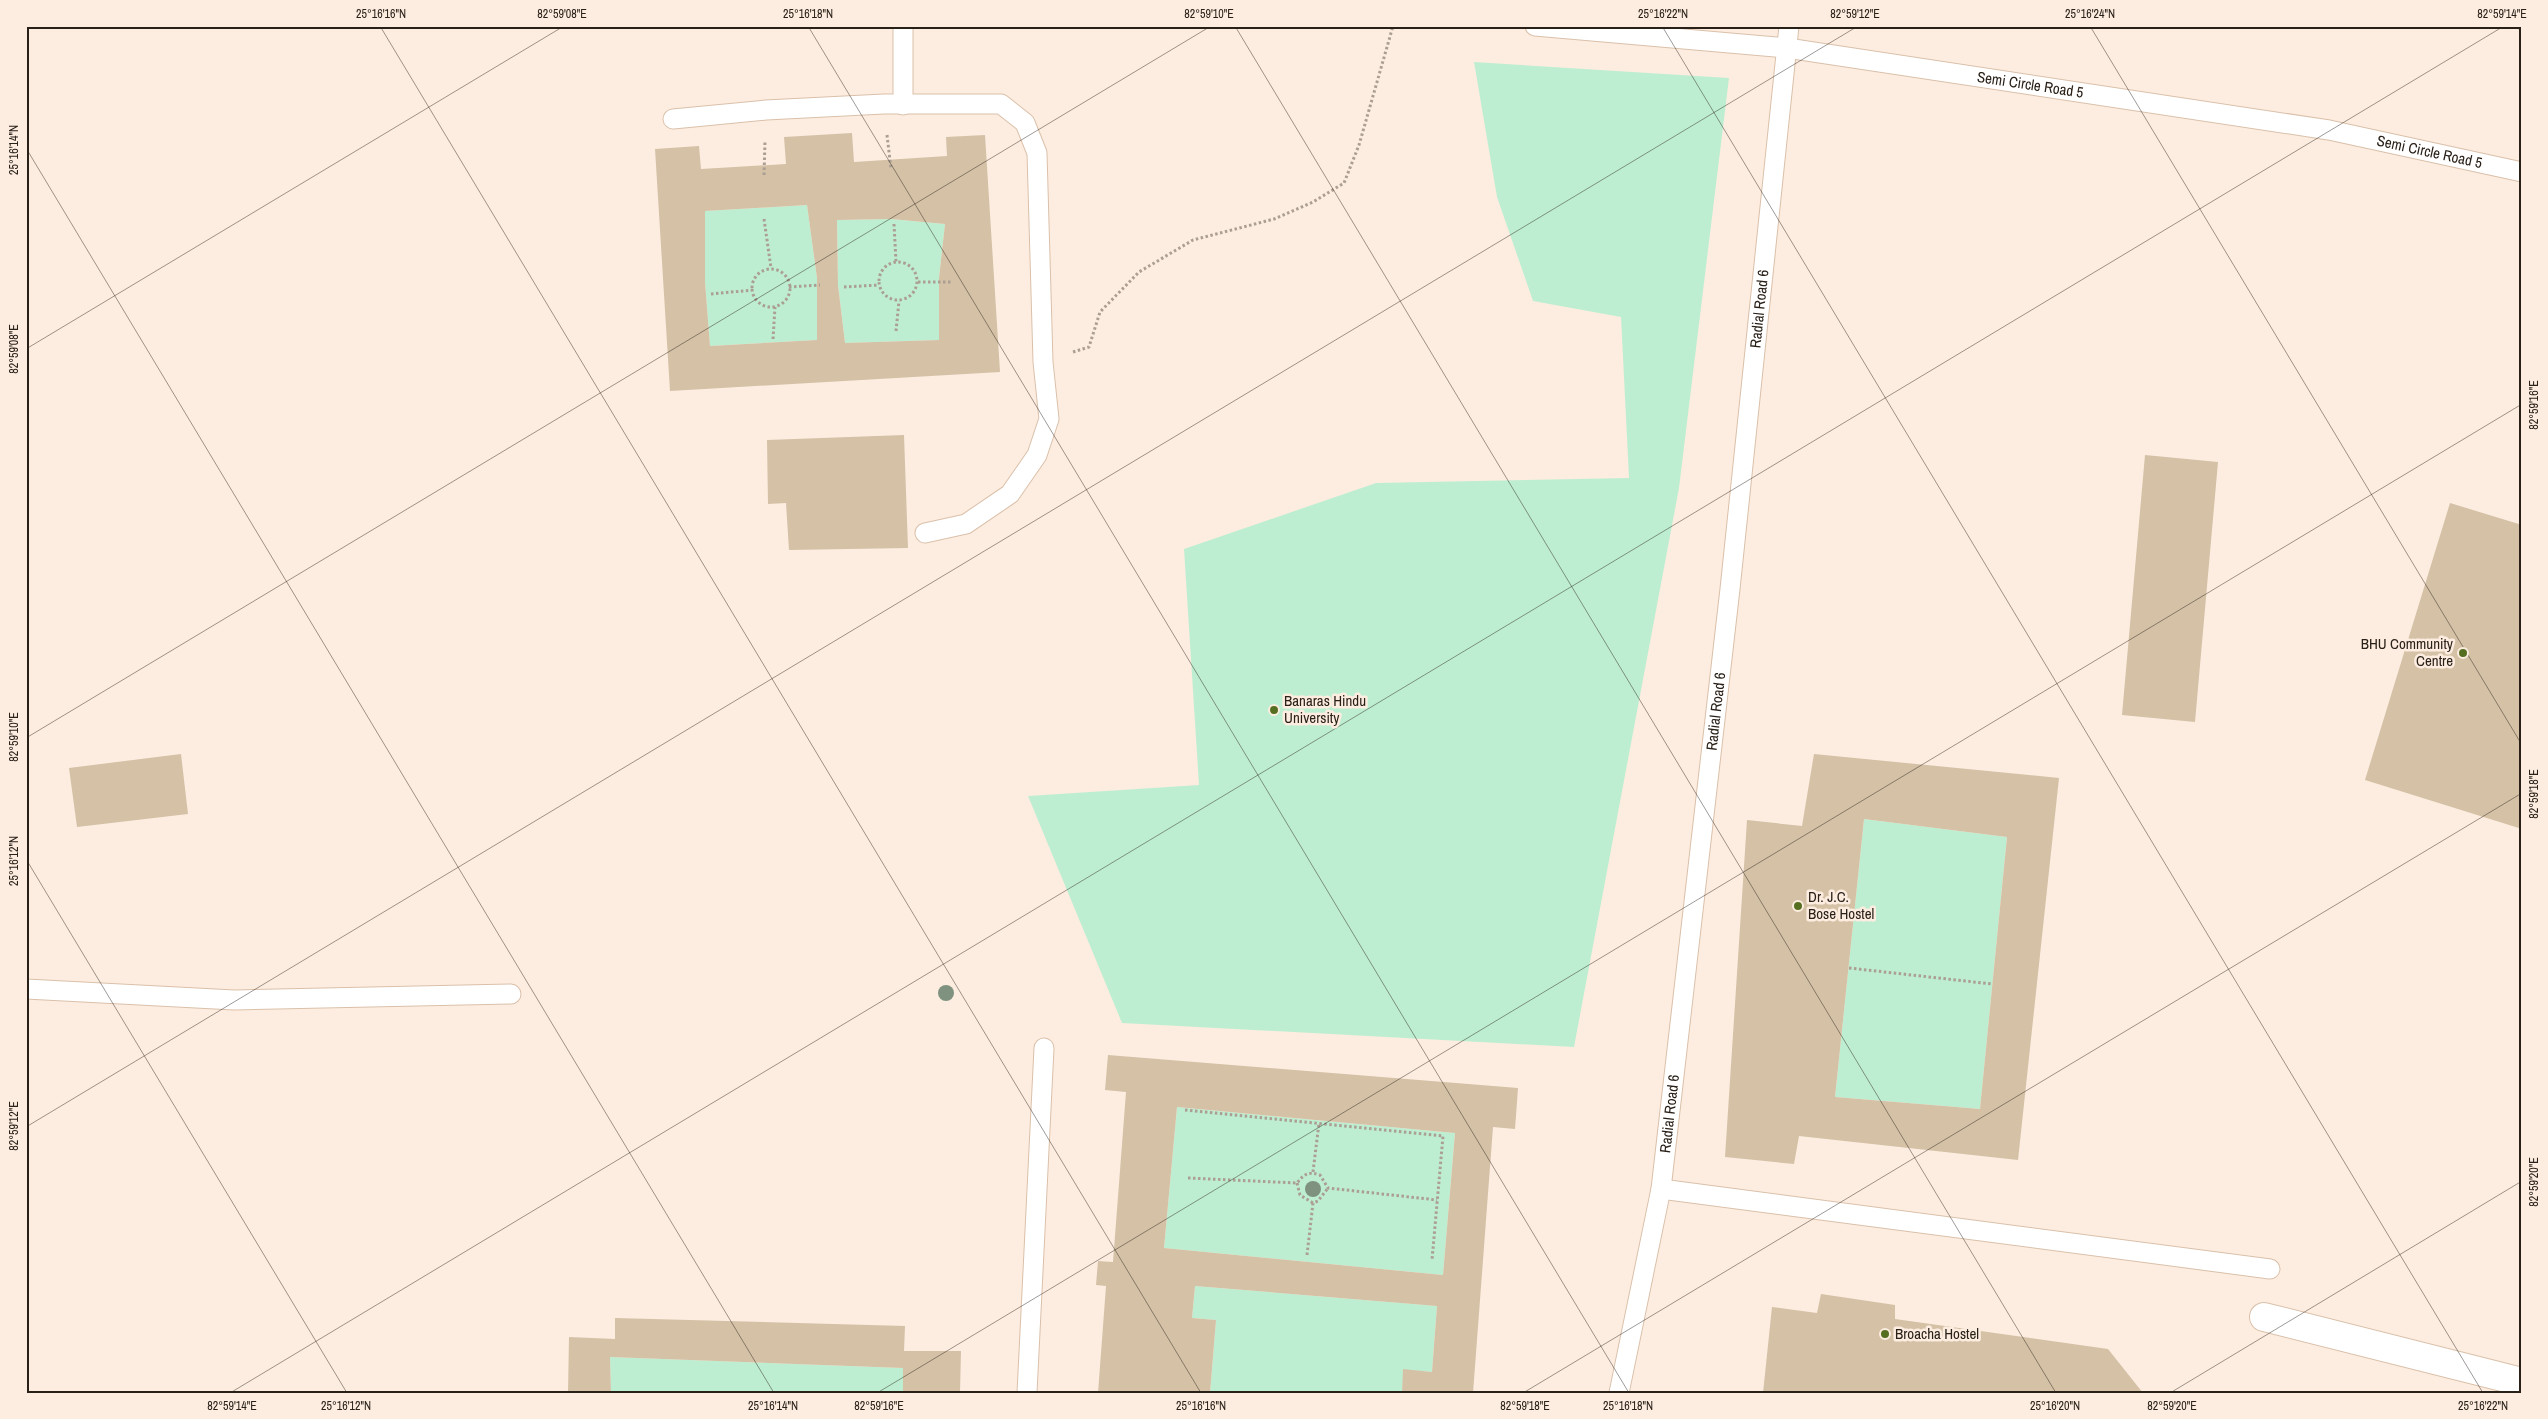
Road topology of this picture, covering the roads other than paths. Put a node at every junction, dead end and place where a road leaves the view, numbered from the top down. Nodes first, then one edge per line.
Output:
1 (903, 26) edge
2 (1535, 26) edge
3 (1789, 26) edge
4 (1786, 48) junction
5 (904, 104) junction
6 (673, 119) dead end
7 (2522, 172) edge
8 (925, 533) dead end
9 (26, 989) edge
10 (511, 994) dead end
11 (1044, 1048) dead end
12 (1661, 1189) junction
13 (2270, 1269) dead end
14 (2264, 1317) dead end
15 (2522, 1382) edge
16 (1027, 1393) edge
17 (1619, 1393) edge

1 - 5 lane
2 - 4 lane, Semi Circle Road 5
3 - 4 lane, Radial Road 6
4 - 7 lane, Semi Circle Road 5
4 - 12 lane, Radial Road 6
5 - 6 lane
5 - 8 lane
9 - 10 lane
11 - 16 lane
12 - 13 lane
12 - 17 lane, Radial Road 6
14 - 15 street

